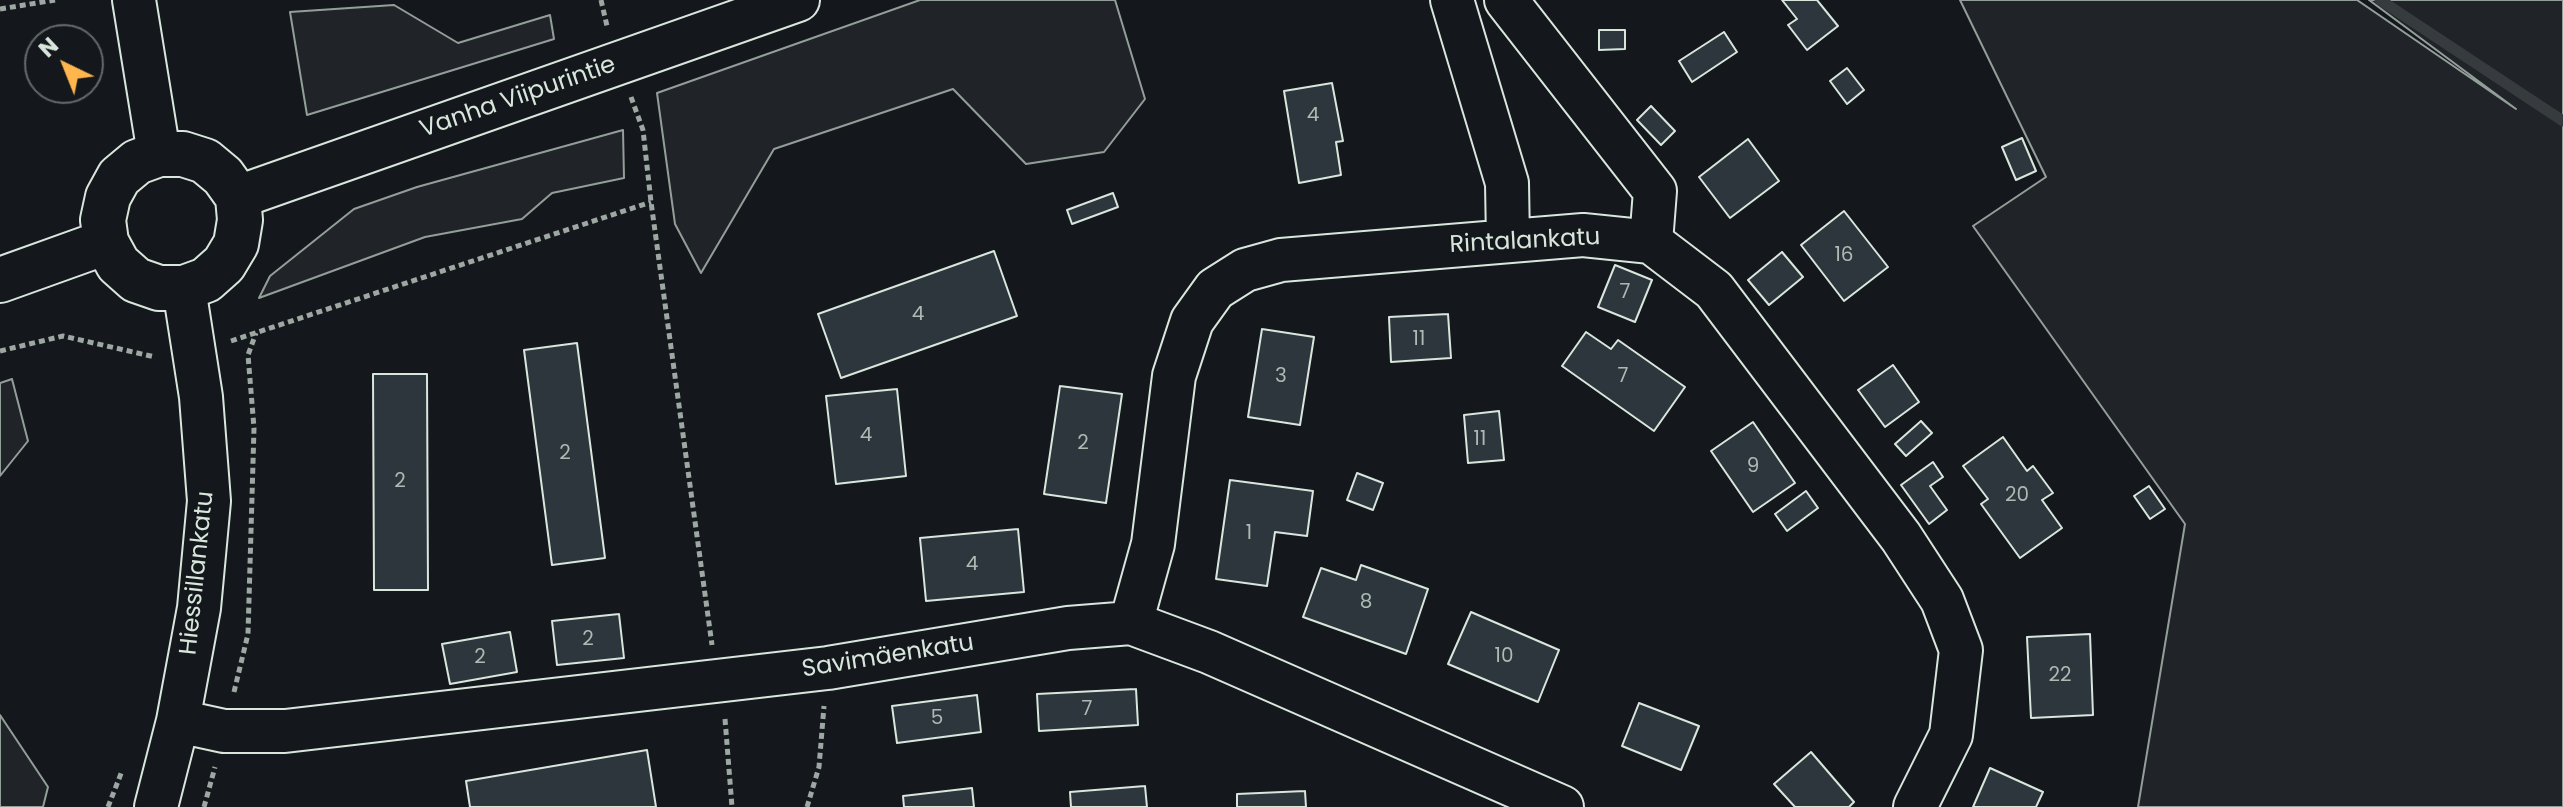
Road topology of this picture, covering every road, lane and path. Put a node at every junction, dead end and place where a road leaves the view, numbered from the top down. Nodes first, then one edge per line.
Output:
1 (55, 0) edge
2 (134, 0) edge
3 (601, 0) edge
4 (798, 0) edge
5 (1452, 0) edge
6 (1506, 0) edge
7 (0, 9) edge
8 (609, 35) dead end
9 (630, 93) dead end
10 (159, 154) junction
11 (238, 197) junction
12 (651, 202) junction
13 (1508, 240) junction
14 (106, 242) junction
15 (1651, 242) junction
16 (0, 280) edge
17 (184, 288) junction
18 (0, 351) edge
19 (194, 354) junction
20 (1131, 623) junction
21 (713, 652) dead end
22 (828, 668) junction
23 (724, 714) dead end
24 (178, 721) junction
25 (230, 766) dead end
26 (215, 767) dead end
27 (156, 807) edge
28 (732, 807) edge
29 (807, 807) edge
30 (1562, 807) edge
31 (1915, 807) edge

1 - 7 path
2 - 10 street
3 - 8 path
4 - 11 street, Vanha Viipurintie
5 - 13 street
6 - 15 street
9 - 12 path
10 - 11 main road
10 - 14 main road
11 - 17 main road
12 - 19 path
12 - 21 path
13 - 15 street, Rintalankatu
13 - 20 street, Rintalankatu
14 - 16 main road
14 - 17 main road
15 - 31 street
17 - 19 street, Hiessillankatu
18 - 19 path
19 - 24 street, Hiessillankatu
20 - 22 street, Savimäenkatu
20 - 30 street, Savimäenkatu
22 - 24 street, Savimäenkatu
22 - 29 path
23 - 28 path
24 - 27 street, Hiessillankatu
25 - 26 path

